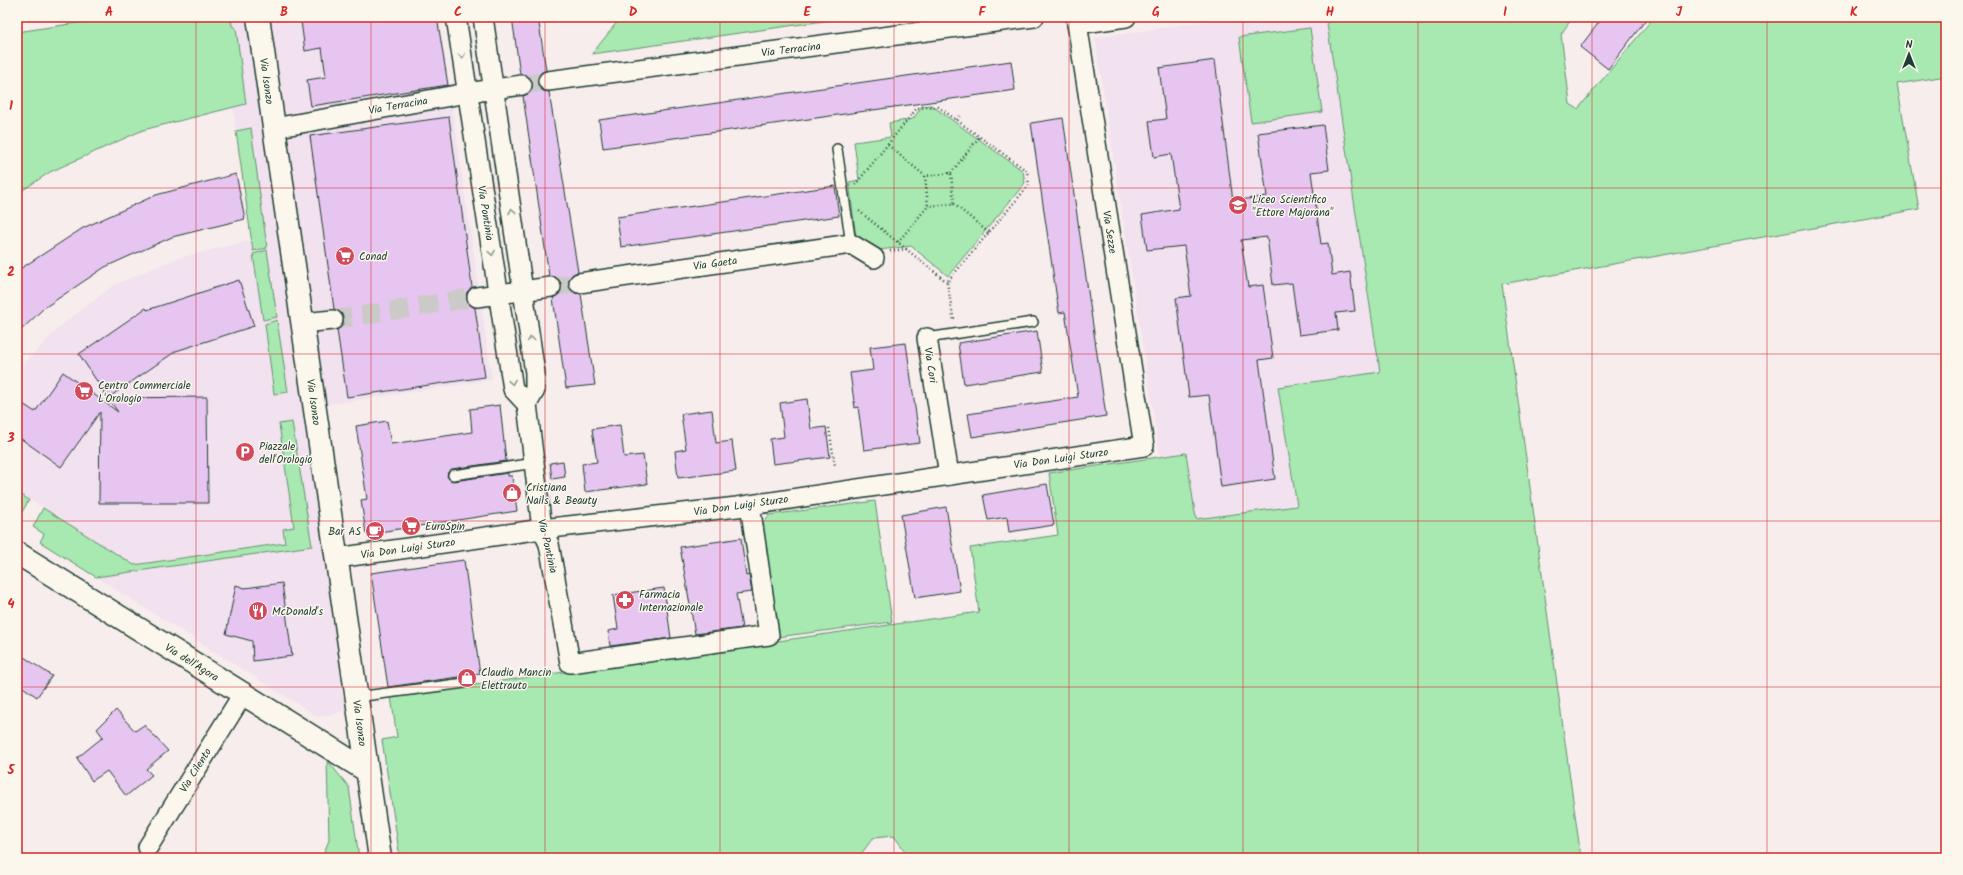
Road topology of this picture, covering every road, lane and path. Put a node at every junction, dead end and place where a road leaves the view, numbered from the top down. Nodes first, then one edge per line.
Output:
1 (258, 17) edge
2 (456, 17) edge
3 (483, 17) edge
4 (1034, 17) edge
5 (1126, 17) edge
6 (1077, 20) edge
7 (548, 81) tunnel mouth
8 (522, 85) tunnel mouth
9 (494, 89) junction
10 (467, 93) junction
11 (960, 116) dead end
12 (957, 120) junction
13 (274, 128) junction
14 (980, 136) junction
15 (888, 145) junction
16 (837, 149) dead end
17 (951, 173) junction
18 (925, 176) junction
19 (844, 199) junction
20 (954, 204) junction
21 (928, 206) junction
22 (989, 233) junction
23 (898, 242) junction
24 (851, 244) junction
25 (874, 258) dead end
26 (948, 282) junction
27 (579, 283) tunnel mouth
28 (551, 287) tunnel mouth
29 (524, 291) junction
30 (498, 295) junction
31 (477, 297) tunnel mouth
32 (333, 320) tunnel mouth
33 (1033, 322) dead end
34 (302, 323) junction
35 (956, 334) junction
36 (927, 338) joint
37 (527, 404) junction
38 (829, 428) dead end
39 (1144, 446) joint
40 (534, 463) junction
41 (835, 466) dead end
42 (453, 475) dead end
43 (949, 475) junction
44 (750, 505) junction
45 (542, 528) junction
46 (17, 553) edge
47 (337, 558) junction
48 (465, 683) dead end
49 (243, 694) junction
50 (356, 697) junction
51 (367, 771) junction
52 (148, 847) dead end
53 (380, 858) edge

1 - 13 main road, Via Isonzo
2 -> 10 street, Via Pontinia
3 - 9 street, Via Pontinia
4 - 7 street, Via Terracina
5 - 6 street
6 - 39 street, Via Sezze
8 - 9 street, Via Terracina
9 - 10 street, Via Terracina
29 -> 9 street, Via Pontinia
10 - 13 street, Via Terracina
10 -> 30 street, Via Pontinia
11 - 12 path
12 - 14 path
12 - 15 path
13 - 34 main road, Via Isonzo
14 - 17 path
14 - 22 path
15 - 18 path
15 - 19 path
16 - 19 lane
17 - 18 path
17 - 20 path
18 - 21 path
19 - 23 path
19 - 24 lane
20 - 21 path
20 - 22 path
21 - 23 path
22 - 26 path
23 - 26 path
24 - 25 street
24 - 27 street, Via Gaeta
26 - 35 path
28 - 29 street
29 - 30 street
37 -> 29 street, Via Pontinia
30 - 31 street
30 -> 37 street, Via Pontinia
32 - 34 street
33 - 35 lane, Via Cori
34 - 47 main road, Via Isonzo
35 - 36 lane, Via Cori
36 - 43 street, Via Cori
37 - 40 street, Via Pontinia
38 - 41 path
39 - 43 street, Via Don Luigi Sturzo
40 - 42 lane
40 - 45 street, Via Pontinia
43 - 44 street, Via Don Luigi Sturzo
44 - 45 street, Via Don Luigi Sturzo
44 - 45 street, Via Pontinia
45 - 47 street, Via Don Luigi Sturzo
46 - 49 main road, Via dell'Agora
47 - 50 main road, Via Isonzo
48 - 50 lane
49 - 51 main road, Via dell'Agora
49 - 52 street, Via Cilento
50 - 51 main road, Via Isonzo
51 - 53 main road, Via Isonzo

